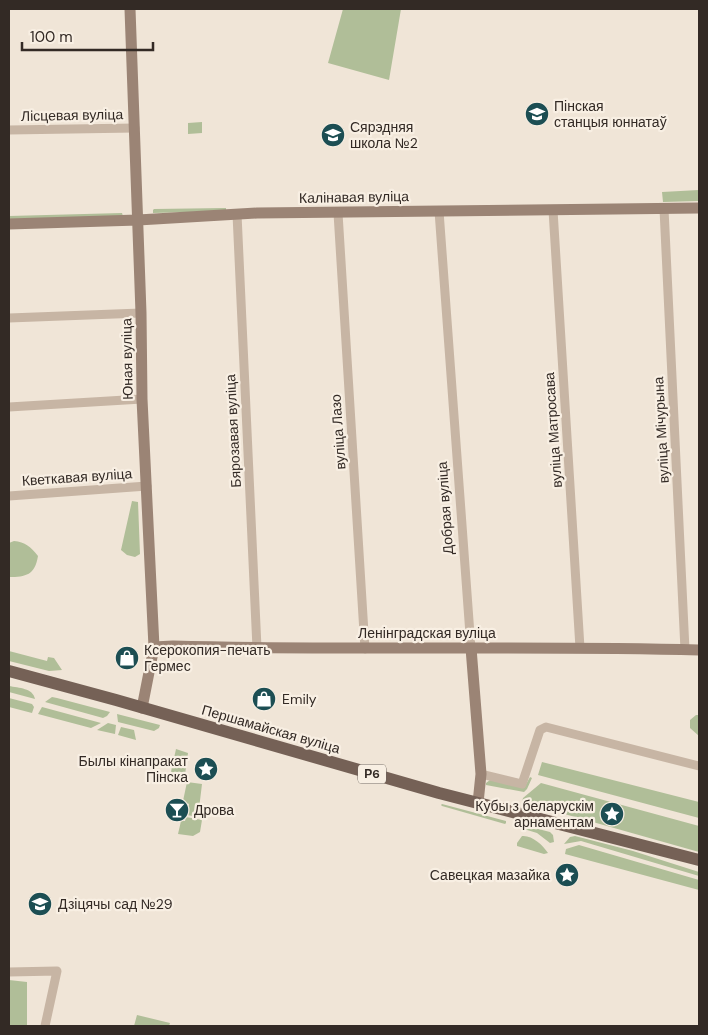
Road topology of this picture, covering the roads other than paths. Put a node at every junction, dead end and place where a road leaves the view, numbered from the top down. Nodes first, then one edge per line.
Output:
1 (130, 9) edge
2 (135, 128) junction
3 (9, 130) edge
4 (699, 208) edge
5 (664, 209) junction
6 (553, 210) junction
7 (439, 211) junction
8 (338, 213) junction
9 (237, 214) junction
10 (138, 220) junction
11 (9, 224) edge
12 (141, 312) junction
13 (9, 318) edge
14 (142, 399) junction
15 (9, 407) edge
16 (147, 486) junction
17 (9, 496) edge
18 (154, 648) junction
19 (257, 648) junction
20 (471, 648) junction
21 (580, 648) junction
22 (365, 649) junction
23 (685, 650) junction
24 (699, 650) edge
25 (9, 671) edge
26 (142, 708) junction
27 (699, 766) edge
28 (481, 774) junction
29 (478, 803) junction
30 (699, 860) edge
31 (9, 972) edge
32 (45, 1026) edge

1 - 2 street, Юная вуліца
2 - 3 street, Лісцевая вуліца
2 - 10 street, Юная вуліца
4 - 5 street, Калінавая вуліца
5 - 6 street, Калінавая вуліца
5 - 23 street, вуліца Мічурына
6 - 7 street, Калінавая вуліца
6 - 21 street, вуліца Матросава
7 - 8 street, Калінавая вуліца
7 - 20 street, Добрая вуліца
8 - 9 street, Калінавая вуліца
8 - 22 street, вуліца Лазо
9 - 10 street, Калінавая вуліца
9 - 19 street, Бярозавая вуліца
10 - 11 street, Калінавая вуліца
10 - 12 street, Юная вуліца
12 - 13 street
12 - 14 street, Юная вуліца
14 - 15 street
14 - 16 street, Юная вуліца
16 - 17 street, Кветкавая вуліца
16 - 18 street, Юная вуліца
18 - 19 street, Ленінградская вуліца
18 - 26 street, Юная вуліца
19 - 22 street, Ленінградская вуліца
20 - 21 street, Ленінградская вуліца
20 - 22 street, Ленінградская вуліца
20 - 28 street, Добрая вуліца
21 - 23 street, Ленінградская вуліца
23 - 24 street, Ленінградская вуліца
25 - 26 main road, Першамайская вуліца / Р6
26 - 29 main road, Першамайская вуліца / Р6
27 - 28 street
28 - 29 street, Добрая вуліца
29 - 30 main road, Першамайская вуліца / Р6
31 - 32 street

